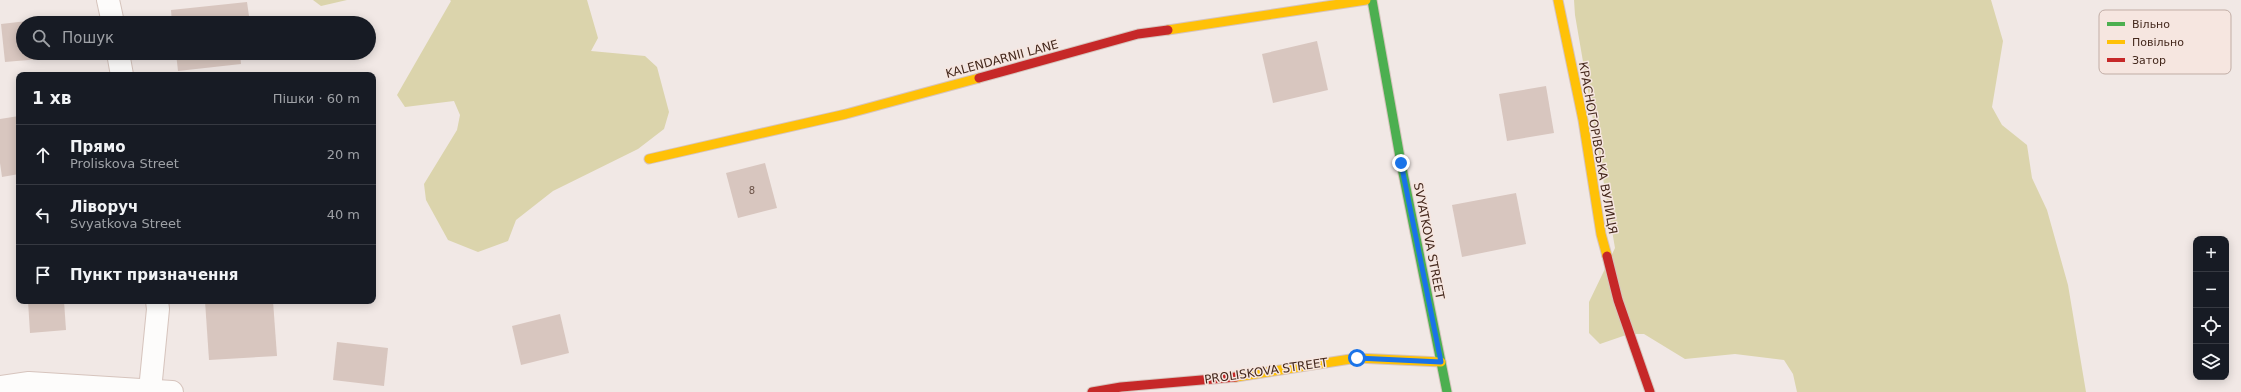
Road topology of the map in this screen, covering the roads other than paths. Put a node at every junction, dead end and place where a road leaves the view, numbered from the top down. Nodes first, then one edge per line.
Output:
1 (108, 0) edge
2 (1366, 0) edge
3 (1372, 0) edge
4 (1558, 0) edge
5 (111, 16) edge
6 (119, 60) edge
7 (121, 72) edge
8 (649, 159) dead end
9 (157, 304) edge
10 (1441, 362) junction
11 (0, 387) edge
12 (150, 390) junction
13 (172, 392) edge
14 (1092, 392) edge
15 (1447, 392) edge
16 (1650, 392) edge

1 - 5 street
2 - 8 street, KALENDARNII LANE
3 - 10 street, SVYATKOVA STREET
4 - 16 street, КРАСНОГОРІВСЬКА ВУЛИЦЯ
6 - 7 street
9 - 12 street
10 - 14 street, PROLISKOVA STREET
10 - 15 street, SVYATKOVA STREET
11 - 12 street
12 - 13 street

